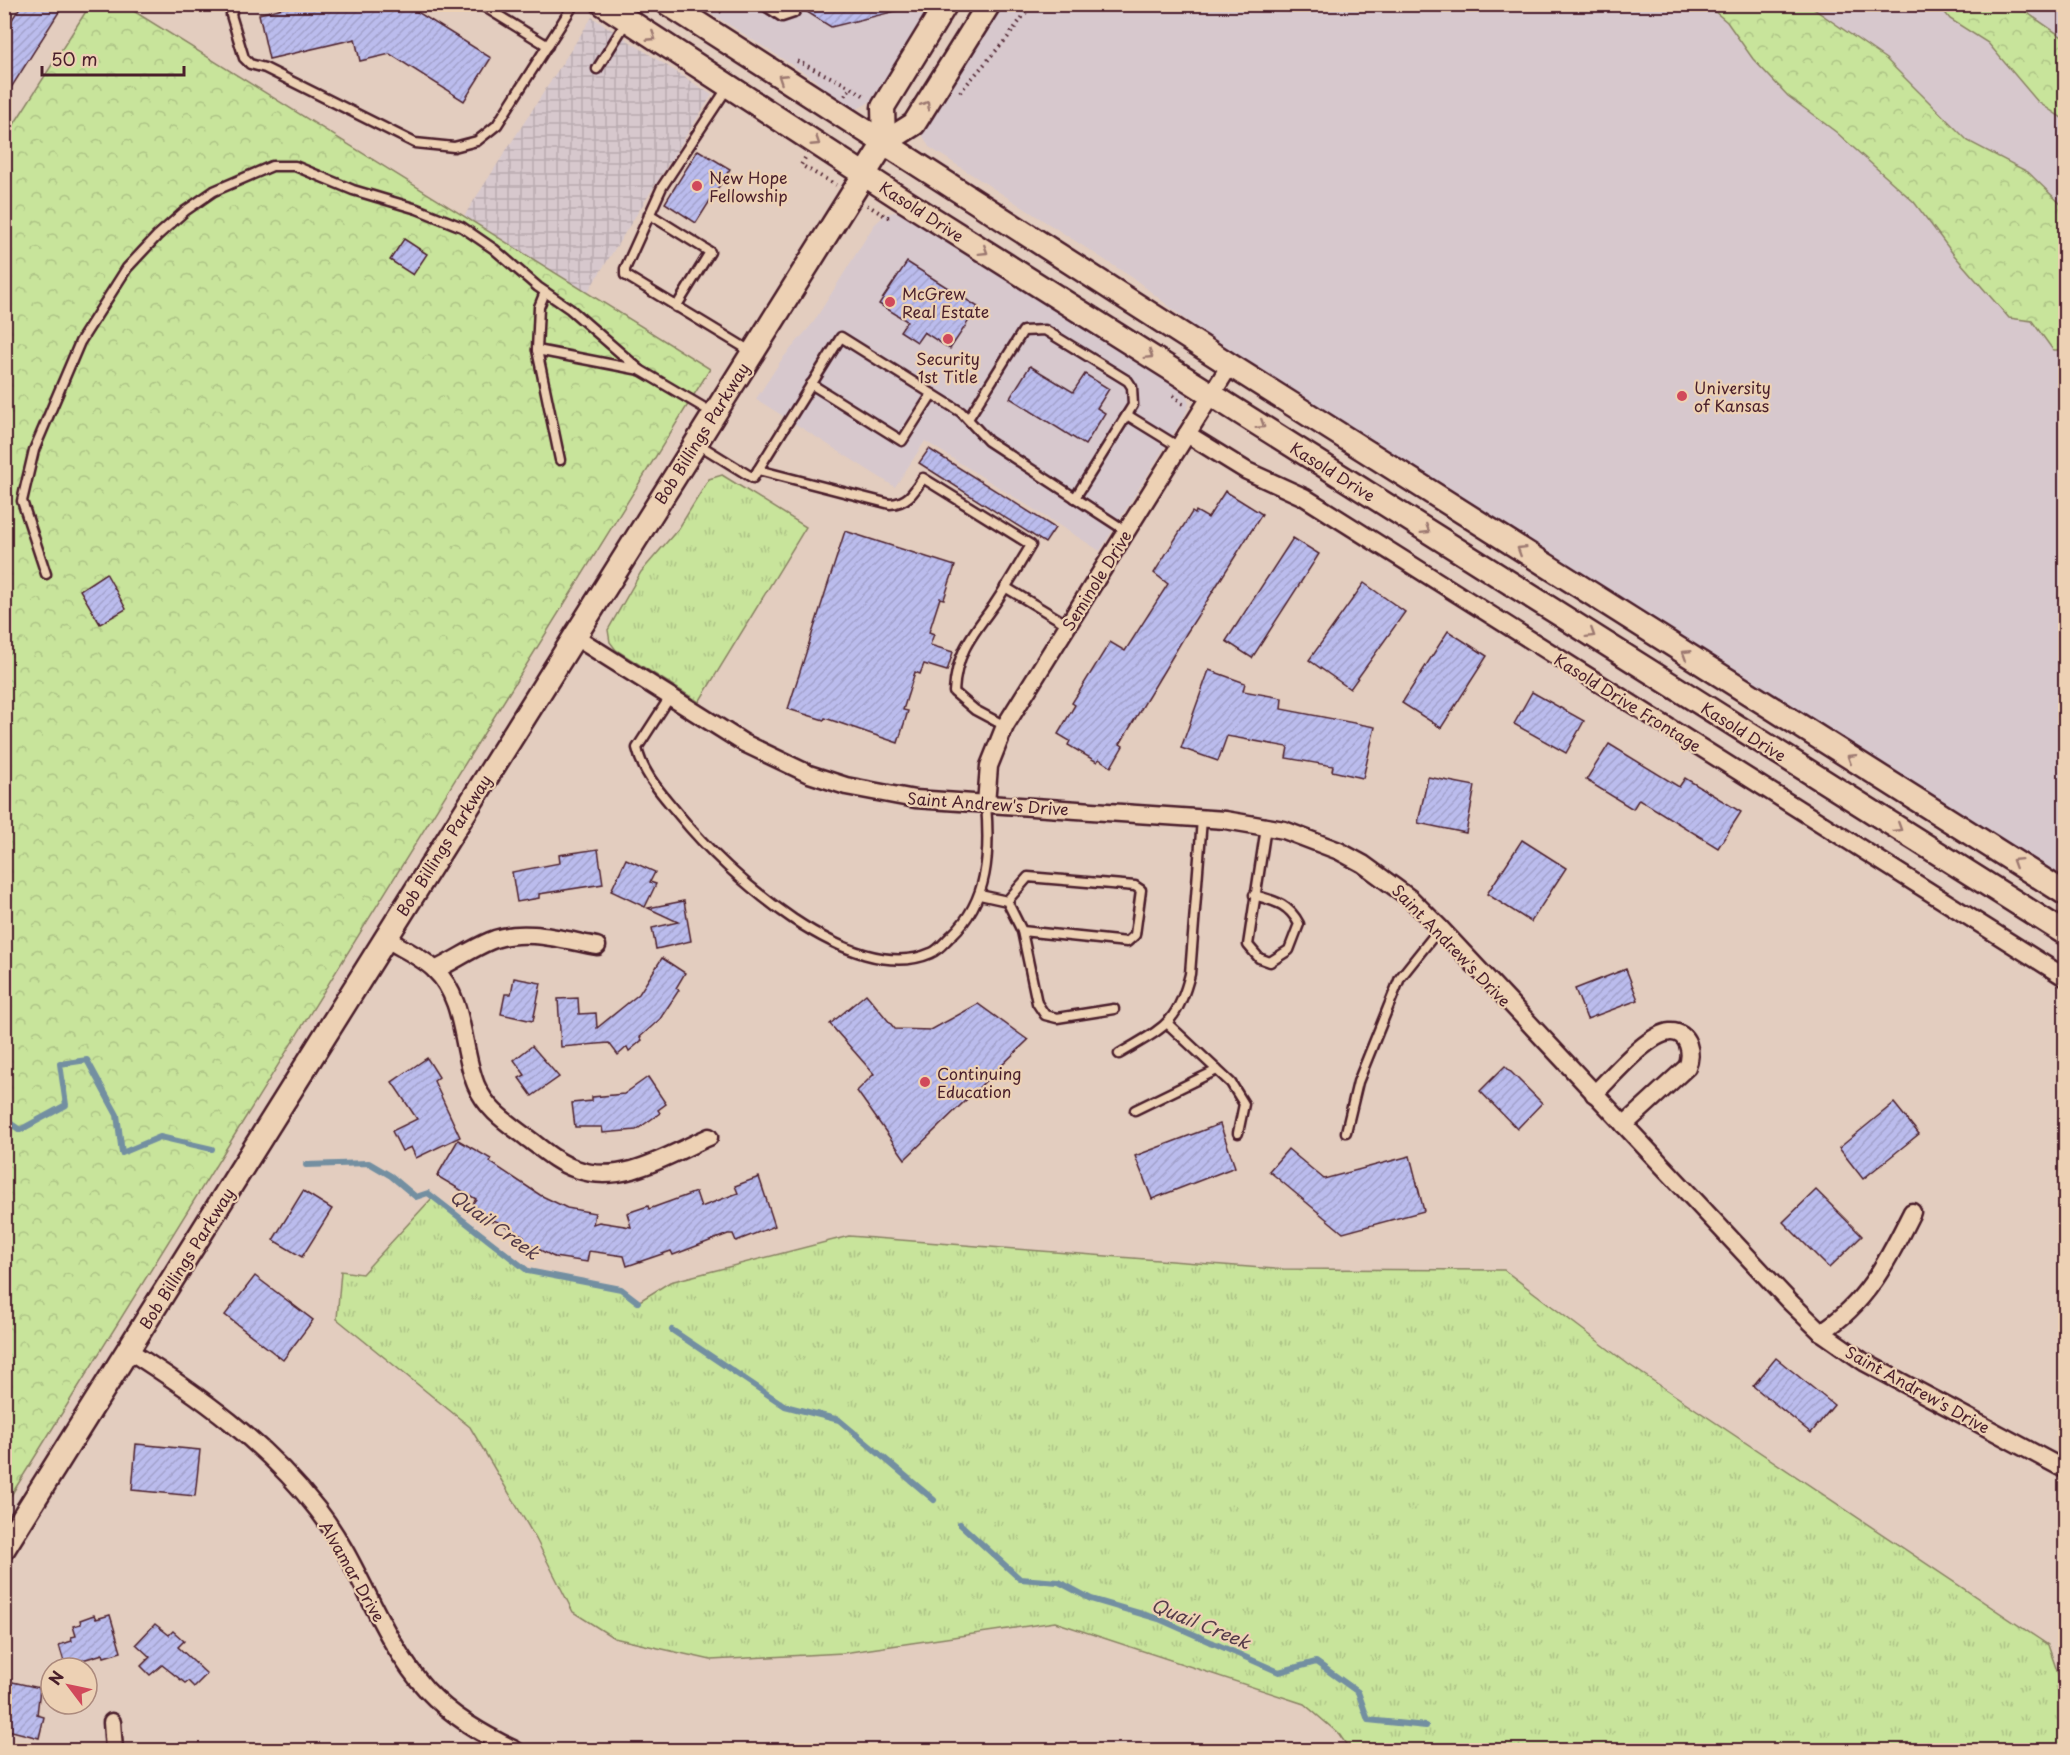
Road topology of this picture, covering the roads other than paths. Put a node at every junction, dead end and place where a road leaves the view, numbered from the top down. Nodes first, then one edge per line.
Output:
1 (234, 4) edge
2 (480, 4) edge
3 (574, 4) edge
4 (603, 4) edge
5 (668, 4) edge
6 (762, 4) edge
7 (946, 4) edge
8 (989, 4) edge
9 (798, 7) dead end
10 (627, 21) junction
11 (548, 46) junction
12 (597, 69) dead end
13 (728, 86) junction
14 (884, 143) junction
15 (864, 174) junction
16 (649, 214) junction
17 (545, 292) junction
18 (676, 307) junction
19 (537, 350) junction
20 (752, 352) junction
21 (1230, 365) junction
22 (639, 370) junction
23 (812, 384) junction
24 (932, 394) junction
25 (1212, 394) junction
26 (713, 412) junction
27 (1127, 415) junction
28 (968, 419) junction
29 (1183, 441) junction
30 (695, 442) junction
31 (560, 460) dead end
32 (758, 470) junction
33 (1075, 498) junction
34 (1126, 531) junction
35 (46, 574) dead end
36 (1005, 586) junction
37 (1068, 625) junction
38 (574, 636) junction
39 (670, 697) junction
40 (1005, 726) junction
41 (986, 804) junction
42 (1202, 819) junction
43 (1266, 827) junction
44 (2066, 894) edge
45 (1254, 895) junction
46 (980, 896) junction
47 (1006, 901) junction
48 (1440, 928) junction
49 (1022, 931) junction
50 (2066, 934) edge
51 (385, 938) junction
52 (597, 946) dead end
53 (435, 970) junction
54 (2066, 978) edge
55 (1114, 1009) dead end
56 (1168, 1024) junction
57 (1119, 1053) dead end
58 (1216, 1070) junction
59 (1594, 1094) junction
60 (1135, 1110) dead end
61 (1624, 1125) junction
62 (1346, 1132) dead end
63 (1238, 1133) dead end
64 (709, 1137) dead end
65 (1912, 1212) dead end
66 (1821, 1332) junction
67 (128, 1350) junction
68 (2066, 1470) edge
69 (4, 1548) edge
70 (111, 1722) dead end
71 (114, 1750) edge
72 (515, 1750) edge

1 - 11 lane
2 - 11 lane
3 - 11 lane
4 - 10 main road, Kasold Drive
14 -> 5 main road, Kasold Drive
6 - 9 lane
7 - 14 main road
14 -> 8 main road, Bob Billings Parkway
10 - 12 lane
10 -> 13 main road, Kasold Drive
13 -> 15 main road, Kasold Drive
13 - 16 lane
14 - 15 main road, Bob Billings Parkway
14 - 21 main road, Kasold Drive
15 - 20 main road, Bob Billings Parkway
15 -> 25 main road, Kasold Drive
16 - 18 lane
16 - 18 lane
17 - 19 lane
17 - 22 lane
17 - 35 lane
18 - 20 lane
19 - 22 lane
19 - 31 lane
20 - 26 main road, Bob Billings Parkway
21 - 25 street, Seminole Drive
44 -> 21 main road, Kasold Drive
22 - 26 lane
23 - 24 lane
23 - 24 lane
23 - 32 lane
24 - 28 lane
25 - 29 street, Seminole Drive
25 -> 50 main road, Kasold Drive
26 - 30 main road, Bob Billings Parkway
27 - 28 lane
27 - 29 lane
27 - 33 lane
28 - 33 lane
29 - 34 street, Seminole Drive
29 - 54 street, Kasold Drive Frontage
30 - 32 lane
30 - 38 main road, Bob Billings Parkway
32 - 36 lane
33 - 34 lane
34 - 37 street, Seminole Drive
36 - 37 lane
36 - 40 lane
37 - 40 street, Seminole Drive
38 - 39 street, Saint Andrew's Drive
38 - 51 main road, Bob Billings Parkway
39 - 41 street, Saint Andrew's Drive
39 - 46 lane
40 - 41 street, Seminole Drive
41 - 42 street, Saint Andrew's Drive
41 - 46 lane
42 - 43 street, Saint Andrew's Drive
42 - 56 lane
43 - 45 lane
43 - 48 street, Saint Andrew's Drive
45 - 45 lane
46 - 47 lane
47 - 49 lane
47 - 49 lane
48 - 59 street, Saint Andrew's Drive
48 - 62 lane
49 - 55 lane
51 - 53 street
51 - 67 main road, Bob Billings Parkway
52 - 53 street
53 - 64 street
56 - 57 lane
56 - 58 lane
58 - 60 lane
58 - 63 lane
59 - 61 street, Saint Andrew's Drive
59 - 61 street
61 - 66 street, Saint Andrew's Drive
65 - 66 street
66 - 68 street, Saint Andrew's Drive
67 - 69 main road, Bob Billings Parkway
67 - 72 street, Alvamar Drive
70 - 71 street

